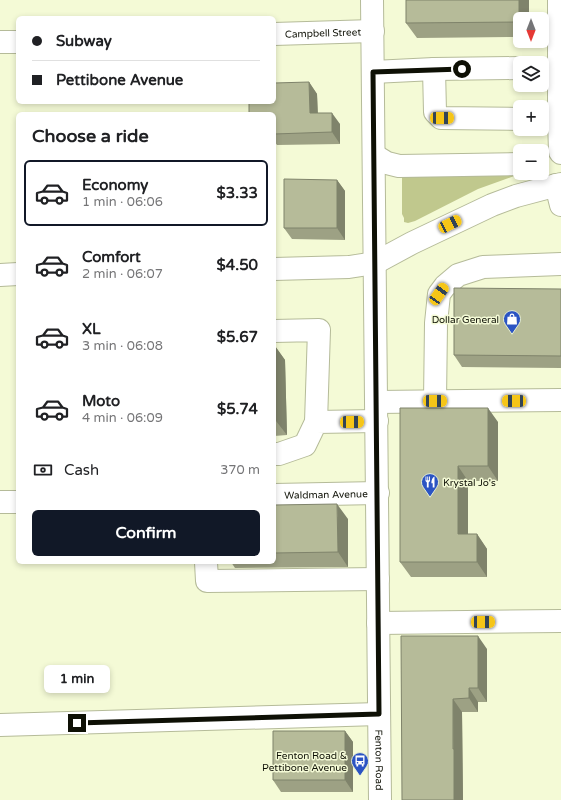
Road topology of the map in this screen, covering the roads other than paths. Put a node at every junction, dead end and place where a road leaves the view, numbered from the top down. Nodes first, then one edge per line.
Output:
1 (372, 0) edge
2 (559, 0) edge
3 (373, 30) junction
4 (276, 34) edge
5 (0, 42) edge
6 (16, 42) edge
7 (550, 67) edge
8 (513, 68) edge
9 (434, 69) junction
10 (373, 72) junction
11 (513, 119) edge
12 (550, 119) edge
13 (561, 153) edge
14 (374, 155) junction
15 (513, 164) edge
16 (556, 184) edge
17 (374, 263) junction
18 (561, 264) edge
19 (276, 269) edge
20 (16, 274) edge
21 (0, 275) edge
22 (276, 331) edge
23 (561, 400) edge
24 (435, 401) junction
25 (377, 412) junction
26 (316, 422) junction
27 (276, 454) edge
28 (378, 493) junction
29 (276, 494) edge
30 (0, 502) edge
31 (16, 502) edge
32 (206, 564) edge
33 (378, 579) junction
34 (561, 621) edge
35 (378, 623) junction
36 (379, 714) junction
37 (0, 725) edge
38 (380, 800) edge

1 - 3 street, Fenton Road
2 - 7 street
3 - 4 street, Campbell Street
3 - 10 street, Fenton Road
5 - 6 street
7 - 12 street
8 - 9 street
9 - 10 street
9 - 11 street
10 - 14 street, Fenton Road
12 - 13 street
14 - 15 street
14 - 17 street, Fenton Road
16 - 17 street
17 - 19 street
17 - 25 street, Fenton Road
18 - 24 street
20 - 21 street
22 - 26 street
23 - 24 street
24 - 25 street
25 - 26 street
25 - 28 street, Fenton Road
26 - 27 street
28 - 29 street, Waldman Avenue
28 - 33 street, Fenton Road
30 - 31 street
32 - 33 street
33 - 35 street, Fenton Road
34 - 35 street
35 - 36 street, Fenton Road
36 - 37 street
36 - 38 street, Fenton Road

